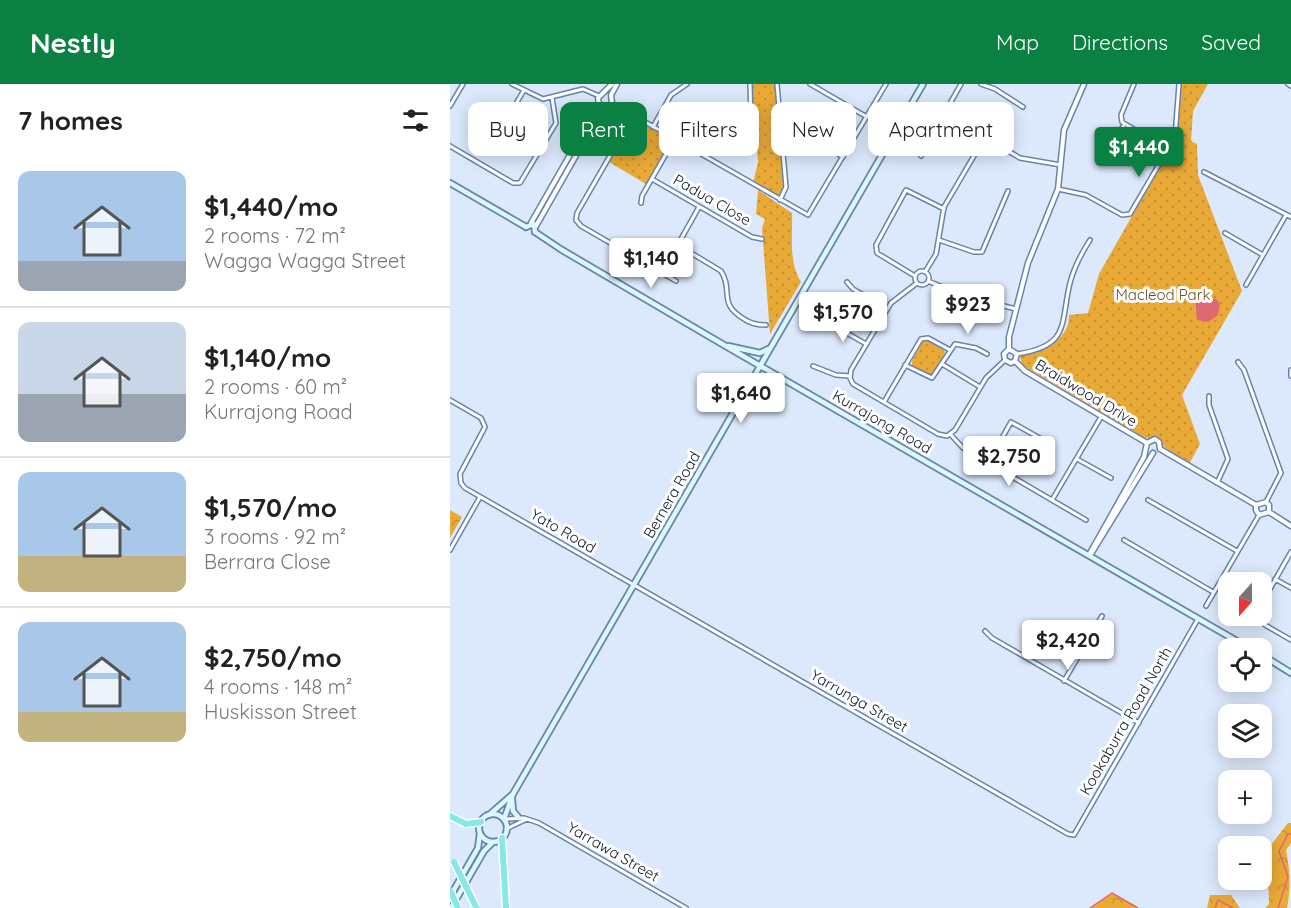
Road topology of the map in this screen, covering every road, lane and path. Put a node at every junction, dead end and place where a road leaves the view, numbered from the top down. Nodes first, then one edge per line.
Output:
1 (463, 84) edge
2 (512, 84) edge
3 (614, 84) edge
4 (687, 84) edge
5 (750, 84) edge
6 (777, 84) edge
7 (810, 84) edge
8 (886, 84) edge
9 (923, 84) edge
10 (961, 84) edge
11 (981, 84) edge
12 (1084, 84) edge
13 (1134, 84) edge
14 (1179, 84) edge
15 (524, 90) junction
16 (604, 92) junction
17 (599, 96) junction
18 (611, 96) junction
19 (552, 98) junction
20 (517, 102) edge
21 (599, 102) edge
22 (612, 102) edge
23 (750, 102) edge
24 (779, 102) edge
25 (950, 102) edge
26 (450, 106) edge
27 (1023, 107) dead end
28 (511, 111) joint
29 (867, 117) junction
30 (647, 124) edge
31 (1124, 125) junction
32 (652, 127) junction
33 (659, 131) edge
34 (450, 146) edge
35 (1167, 150) junction
36 (1014, 153) edge
37 (571, 156) edge
38 (575, 156) edge
39 (610, 156) edge
40 (665, 156) edge
41 (703, 156) edge
42 (783, 156) edge
43 (974, 156) edge
44 (1111, 156) dead end
45 (843, 157) joint
46 (1061, 165) junction
47 (1204, 172) dead end
48 (652, 179) junction
49 (450, 183) edge
50 (1058, 189) junction
51 (1008, 191) dead end
52 (780, 200) junction
53 (641, 203) dead end
54 (699, 207) junction
55 (944, 209) junction
56 (1286, 215) junction
57 (1291, 217) edge
58 (532, 227) junction
59 (1226, 233) dead end
60 (762, 239) dead end
61 (939, 240) junction
62 (1090, 240) dead end
63 (678, 245) junction
64 (1263, 255) junction
65 (925, 272) junction
66 (661, 273) junction
67 (915, 276) junction
68 (676, 281) dead end
69 (928, 281) junction
70 (847, 282) dead end
71 (917, 283) junction
72 (1246, 285) dead end
73 (887, 308) junction
74 (1016, 309) junction
75 (831, 324) dead end
76 (766, 325) dead end
77 (866, 344) junction
78 (724, 345) junction
79 (771, 347) junction
80 (1009, 349) junction
81 (950, 350) junction
82 (987, 354) dead end
83 (1017, 354) junction
84 (1005, 360) junction
85 (1015, 361) junction
86 (1238, 362) dead end
87 (942, 364) junction
88 (905, 365) junction
89 (761, 366) junction
90 (813, 366) dead end
91 (1291, 370) edge
92 (850, 376) junction
93 (1291, 376) edge
94 (980, 387) junction
95 (1209, 396) dead end
96 (450, 400) edge
97 (884, 402) junction
98 (1101, 417) junction
99 (951, 435) junction
100 (1046, 441) dead end
101 (1146, 445) junction
102 (1160, 449) junction
103 (1153, 453) junction
104 (1077, 459) junction
105 (988, 463) junction
106 (1111, 478) dead end
107 (1217, 483) junction
108 (480, 497) junction
109 (1052, 500) junction
110 (1148, 500) dead end
111 (1266, 502) junction
112 (1256, 505) junction
113 (1269, 512) junction
114 (1259, 515) junction
115 (1086, 520) dead end
116 (1291, 526) edge
117 (1124, 540) dead end
118 (450, 550) edge
119 (1238, 551) junction
120 (1291, 552) edge
121 (1089, 555) junction
122 (1275, 579) junction
123 (633, 585) junction
124 (1272, 585) edge
125 (1291, 588) edge
126 (1214, 593) junction
127 (1206, 606) dead end
128 (1102, 616) dead end
129 (1198, 619) junction
130 (1267, 626) edge
131 (986, 631) dead end
132 (1232, 638) edge
133 (1291, 640) edge
134 (1272, 661) edge
135 (1291, 673) edge
136 (1065, 681) junction
137 (1139, 723) junction
138 (513, 796) junction
139 (489, 815) junction
140 (450, 816) edge
141 (519, 818) junction
142 (504, 819) junction
143 (527, 819) junction
144 (481, 822) junction
145 (507, 829) junction
146 (480, 832) junction
147 (1074, 835) joint
148 (499, 839) junction
149 (452, 859) edge
150 (450, 890) edge
151 (450, 897) edge
152 (451, 908) edge
153 (458, 908) edge
154 (476, 908) edge
155 (506, 908) edge
156 (686, 908) edge

1 - 26 street
2 - 15 street
3 - 16 street
3 - 18 street
4 - 32 street
5 - 23 street
6 - 24 street
7 - 29 street
8 - 29 street
9 - 79 main road, Bernera Road
10 - 25 street
11 - 27 street
12 - 46 street
13 - 31 street
14 - 35 street
15 - 19 street
15 - 20 street
16 - 17 street
16 - 18 street
17 - 19 street
17 - 21 street
18 - 22 street
19 - 34 street
28 - 28 street
29 - 45 street
30 - 32 street
31 - 35 street
31 - 44 street
32 - 33 street
35 - 50 street
36 - 46 street
37 - 58 street
38 - 58 street
39 - 66 street
40 - 48 street
41 - 52 street
42 - 52 street
43 - 55 street
45 - 52 street
46 - 50 street
47 - 56 street
48 - 53 street
48 - 54 street, Padua Close
49 - 58 main road, Kurrajong Road
50 - 74 street
51 - 61 street
54 - 60 street, Padua Close
54 - 63 street
55 - 61 street
55 - 67 street
56 - 57 street
56 - 64 street
58 - 78 main road, Kurrajong Road
59 - 64 street
61 - 65 street
62 - 83 street
63 - 66 street
63 - 76 street
64 - 72 street
65 - 67 street
65 - 69 street
66 - 68 street
67 - 71 street
69 - 71 street
69 - 74 street
70 - 73 street
71 - 73 street
73 - 77 street
74 - 80 street
75 - 77 street
77 - 92 street
78 - 79 main road
78 - 89 main road, Kurrajong Road
79 - 89 main road, Bernera Road
80 - 83 street
80 - 84 street
81 - 82 street
81 - 87 street
81 - 88 street
83 - 85 street
84 - 85 street
84 - 94 street
85 - 98 street, Braidwood Drive
86 - 111 street
87 - 88 street
87 - 94 street
88 - 97 street
89 - 121 main road, Kurrajong Road
89 - 123 main road, Bernera Road
90 - 92 street
91 - 93 street
92 - 97 street
94 - 99 street
95 - 107 street
96 - 108 street, Yato Road
97 - 99 street
98 - 101 street, Braidwood Drive
98 - 104 street
99 - 105 street
100 - 105 street
101 - 102 street
101 - 103 street
101 - 121 street
102 - 103 street
102 - 107 street
103 - 121 street
104 - 106 street
104 - 109 street
105 - 109 street
107 - 112 street
108 - 118 street
108 - 123 street, Yato Road
109 - 115 street
110 - 119 street
111 - 112 street
111 - 113 street
112 - 114 street
113 - 114 street
113 - 116 street
114 - 119 street
117 - 126 street
119 - 126 street
120 - 122 street
121 - 129 main road, Kurrajong Road
122 - 124 street
122 - 125 street
123 - 138 main road, Bernera Road
123 - 147 street, Yarrunga Street
126 - 127 street
128 - 136 street
129 - 132 main road, Kurrajong Road
129 - 137 street, Kookaburra Road North
130 - 133 street
131 - 136 street
134 - 135 main road
136 - 137 street
137 - 147 street, Kookaburra Road North
138 - 139 main road, Bernera Road
138 - 141 main road
138 - 142 main road, Bernera Road
139 - 142 main road
139 - 144 main road
140 - 144 highway
141 - 142 street, Yarrawa Street
141 - 143 street, Yarrawa Street
142 - 145 main road
143 - 145 street
143 - 156 street, Yarrawa Street
144 - 146 main road
145 - 148 main road
146 - 148 main road
146 - 151 main road
148 - 152 main road
148 - 155 highway
149 - 154 highway, bridge
150 - 153 highway, bridge

